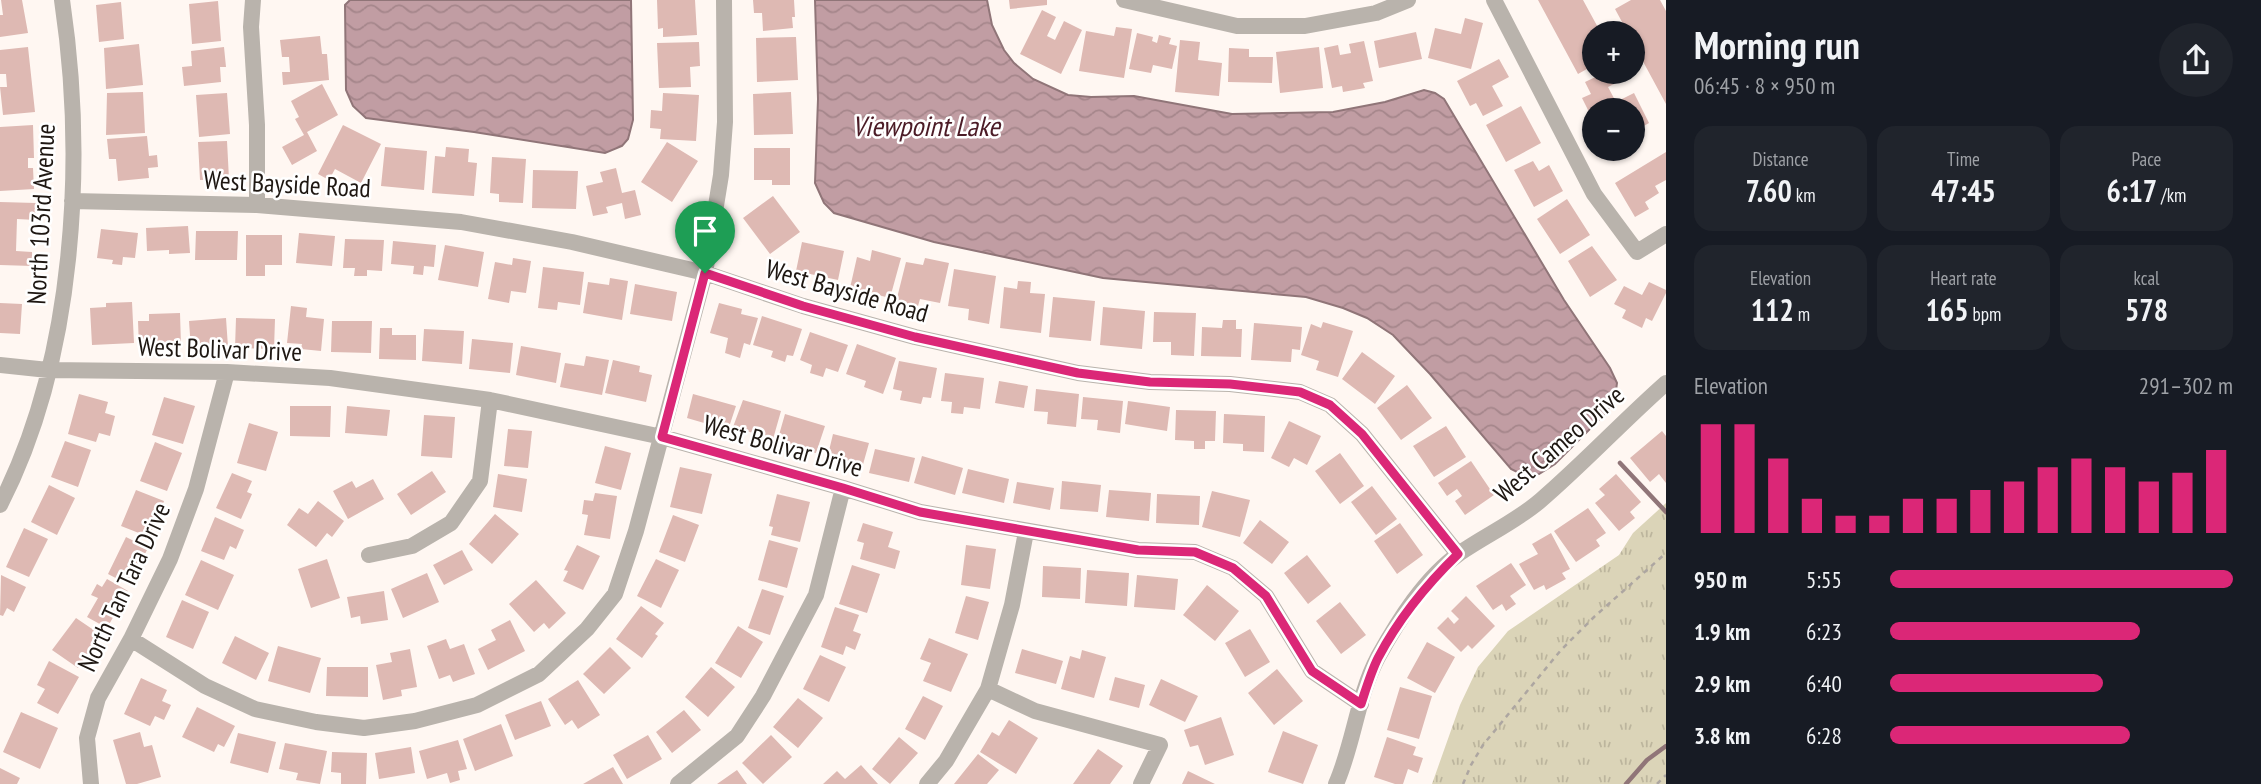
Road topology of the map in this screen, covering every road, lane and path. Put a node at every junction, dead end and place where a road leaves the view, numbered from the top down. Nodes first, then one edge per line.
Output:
1 (62, 0) edge
2 (253, 0) edge
3 (724, 0) edge
4 (1124, 0) edge
5 (1408, 0) edge
6 (1494, 0) edge
7 (72, 201) junction
8 (257, 205) junction
9 (1666, 234) edge
10 (705, 273) junction
11 (0, 365) edge
12 (48, 370) junction
13 (227, 372) junction
14 (1666, 383) edge
15 (490, 400) junction
16 (662, 437) junction
17 (843, 488) junction
18 (0, 505) edge
19 (1026, 532) junction
20 (1666, 553) edge
21 (1458, 554) junction
22 (369, 555) dead end
23 (131, 639) junction
24 (988, 689) junction
25 (1361, 704) junction
26 (1666, 775) edge
27 (91, 784) edge
28 (678, 784) edge
29 (927, 784) edge
30 (1141, 784) edge
31 (1336, 784) edge
32 (1463, 784) edge
33 (1657, 784) edge

1 - 7 street, North 103rd Avenue
2 - 8 street
3 - 10 street
4 - 5 street
6 - 9 street
7 - 8 street, West Bayside Road
7 - 12 street, North 103rd Avenue
8 - 10 street, West Bayside Road
10 - 16 street
10 - 21 street, West Bayside Road
11 - 12 street, West Bolivar Drive
12 - 13 street, West Bolivar Drive
12 - 18 street, North 103rd Avenue
13 - 15 street, West Bolivar Drive
13 - 23 street, North Tan Tara Drive
14 - 21 street, West Cameo Drive
15 - 16 street, West Bolivar Drive
15 - 22 street
16 - 17 street, West Bolivar Drive
16 - 23 street
17 - 19 street, West Bolivar Drive
17 - 28 street
19 - 24 street
19 - 25 street, West Bolivar Drive
20 - 32 path
21 - 25 street, West Cameo Drive
23 - 27 street, North Tan Tara Drive
24 - 29 street
24 - 30 street
25 - 31 street, West Cameo Drive
26 - 33 path

